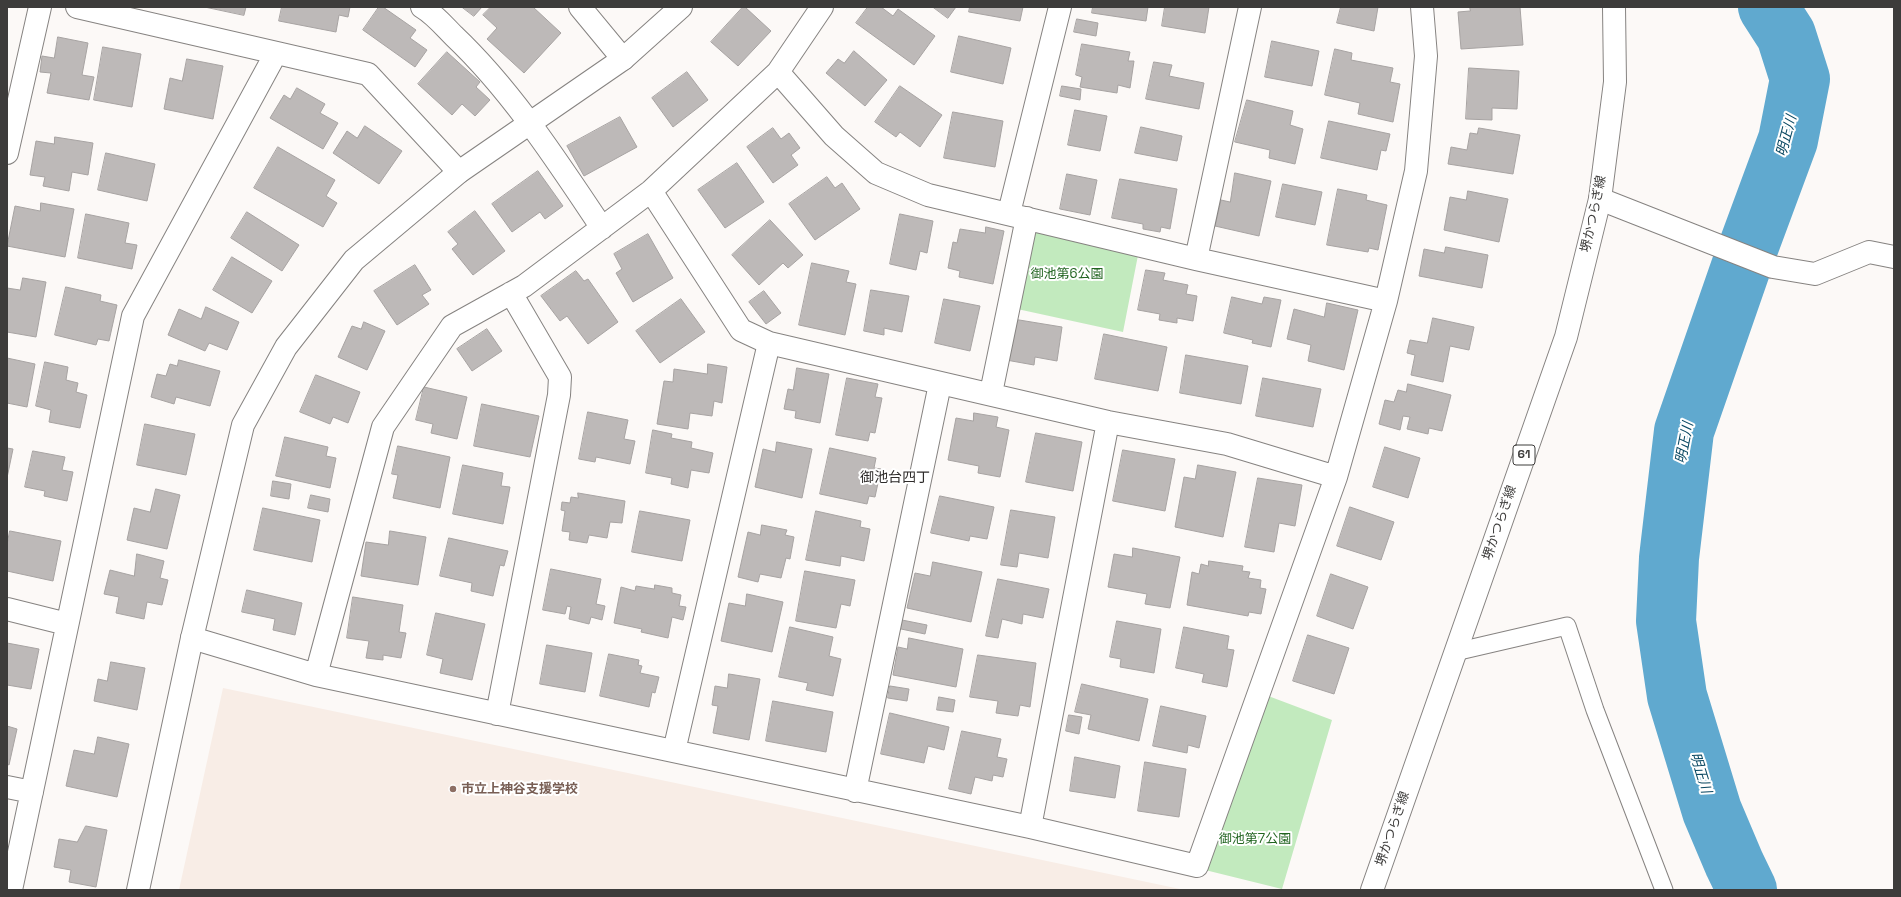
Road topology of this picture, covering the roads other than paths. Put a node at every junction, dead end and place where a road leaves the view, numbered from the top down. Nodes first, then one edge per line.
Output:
1 (40, 7) edge
2 (77, 7) edge
3 (422, 7) edge
4 (580, 7) edge
5 (680, 7) edge
6 (822, 7) edge
7 (1060, 7) edge
8 (1250, 7) edge
9 (1422, 7) edge
10 (1614, 7) edge
11 (276, 53) junction
12 (623, 59) junction
13 (778, 72) junction
14 (530, 124) junction
15 (7, 153) edge
16 (459, 172) junction
17 (651, 191) junction
18 (1600, 199) junction
19 (1018, 216) junction
20 (602, 228) junction
21 (1894, 257) edge
22 (1196, 259) junction
23 (511, 293) junction
24 (1386, 301) junction
25 (769, 343) junction
26 (940, 384) junction
27 (991, 393) junction
28 (1108, 422) junction
29 (1336, 477) junction
30 (7, 609) edge
31 (68, 624) junction
32 (192, 638) junction
33 (1455, 652) junction
34 (316, 675) junction
35 (497, 714) junction
36 (674, 751) junction
37 (7, 787) edge
38 (855, 791) junction
39 (32, 792) junction
40 (1030, 827) junction
41 (11, 890) edge
42 (138, 890) edge
43 (1372, 890) edge
44 (1664, 890) edge

1 - 15 street
2 - 11 street
3 - 14 street
4 - 12 street
5 - 12 street
6 - 13 street
7 - 19 street
8 - 22 street
9 - 24 street
10 - 18 street, 堺かつらぎ線 / 61
11 - 16 street
11 - 31 street
12 - 14 street
13 - 17 street
13 - 19 street
14 - 16 street
14 - 20 street
16 - 32 street
17 - 20 street
17 - 25 street
18 - 21 street
18 - 33 street, 堺かつらぎ線 / 61
19 - 22 street
19 - 27 street
20 - 23 street
22 - 24 street
23 - 34 street
23 - 35 street
24 - 29 street
25 - 26 street
25 - 36 street
26 - 27 street
26 - 38 street
27 - 28 street
28 - 29 street
28 - 40 street
29 - 40 street
30 - 31 street
31 - 39 street
32 - 34 street
32 - 42 street
33 - 43 street, 堺かつらぎ線 / 61
33 - 44 lane
34 - 35 street
35 - 36 street
36 - 38 street
37 - 39 street
38 - 40 street
39 - 41 street

